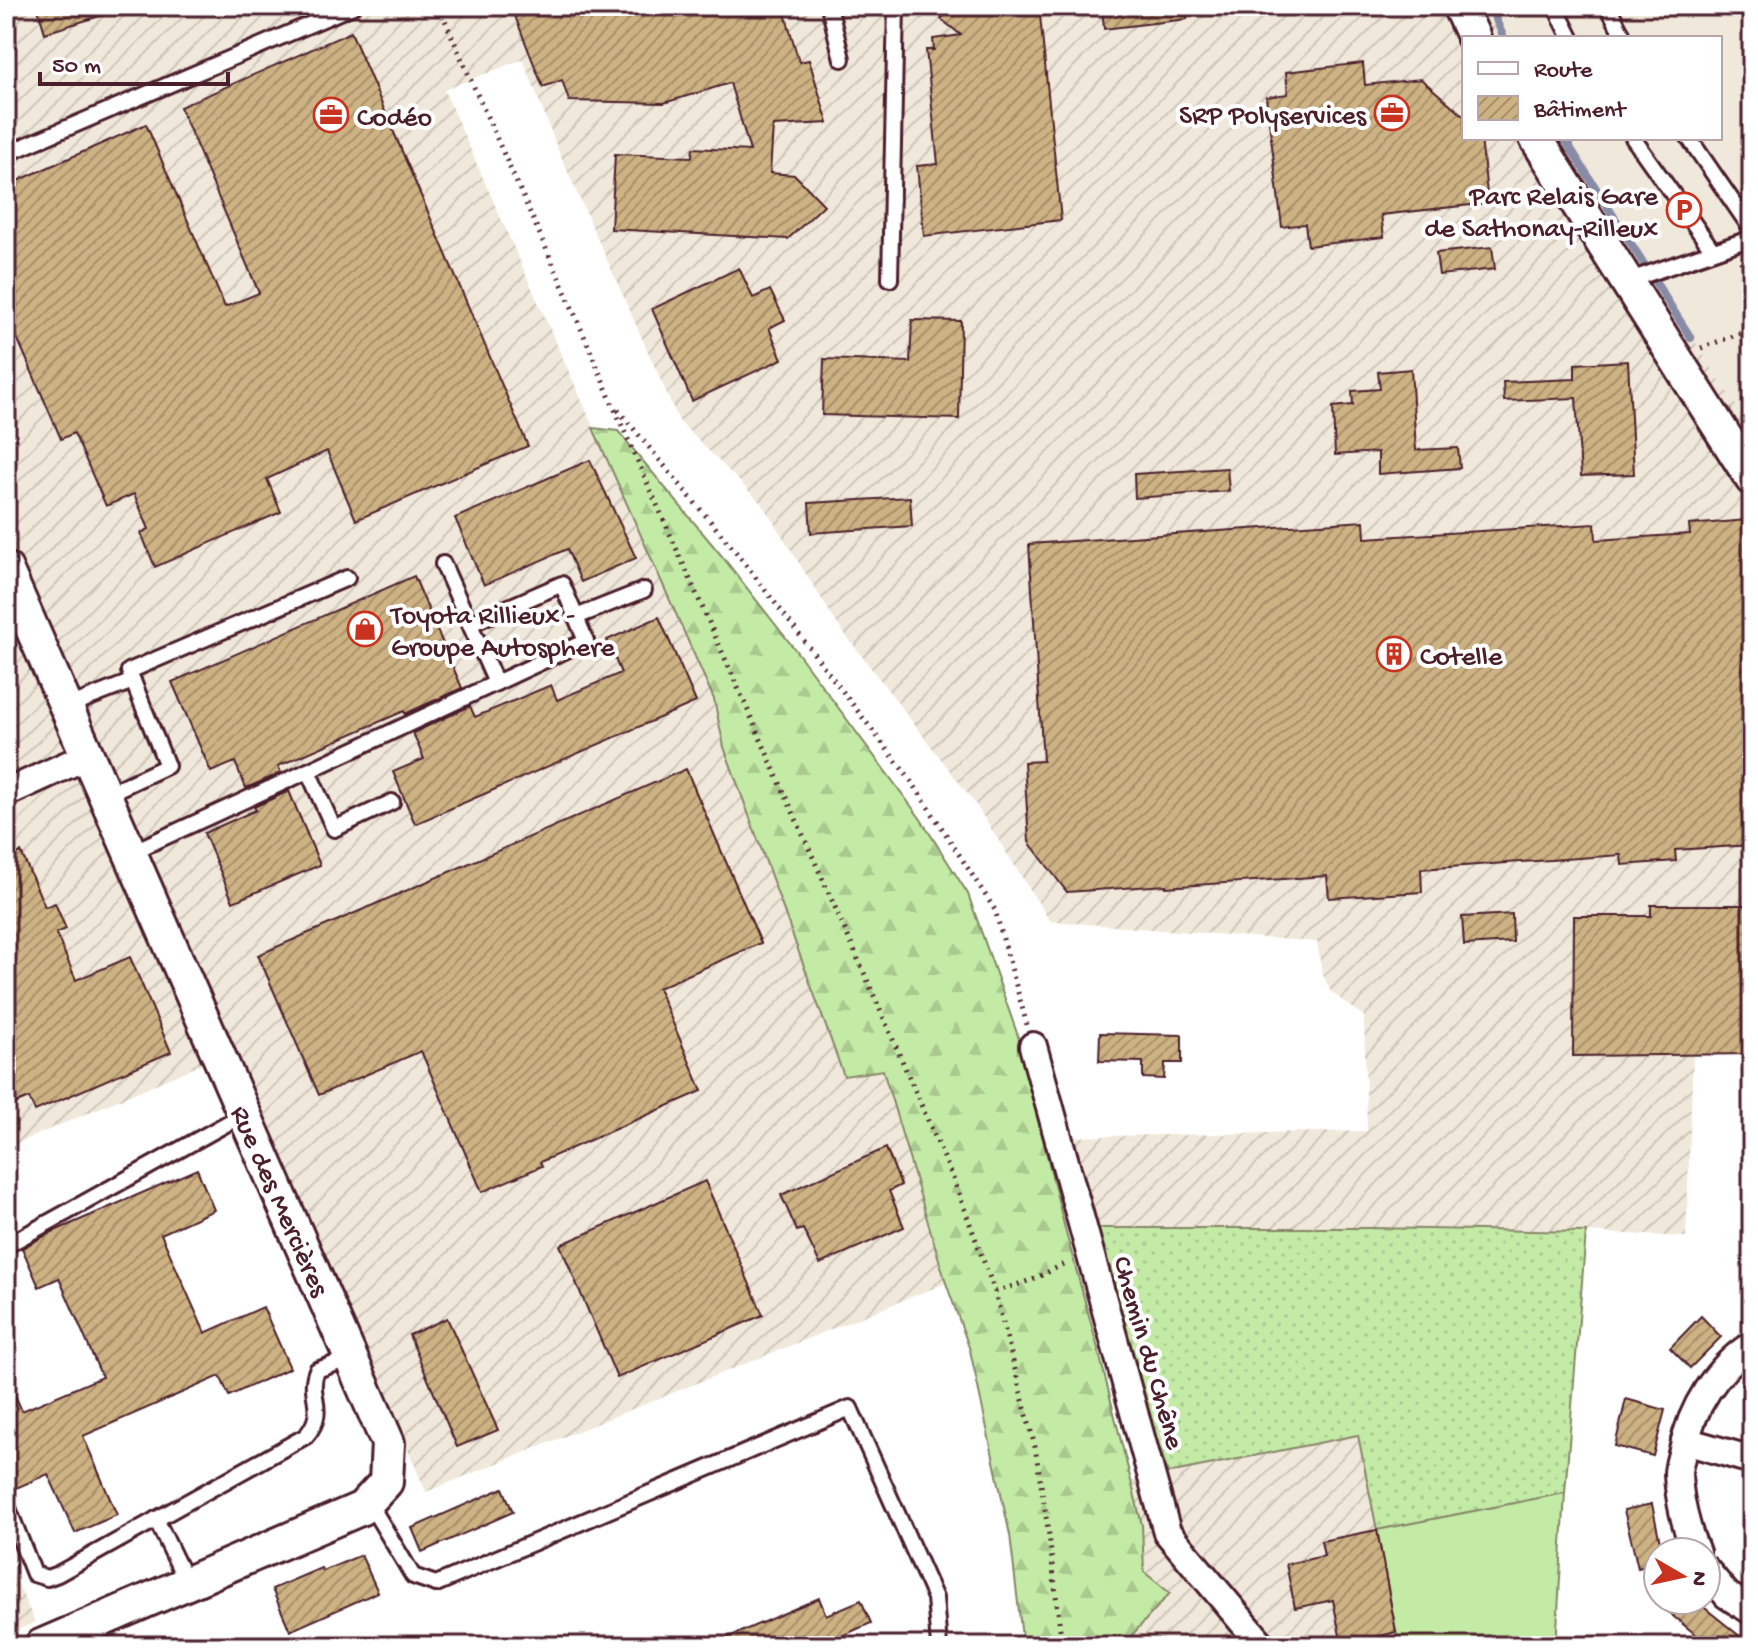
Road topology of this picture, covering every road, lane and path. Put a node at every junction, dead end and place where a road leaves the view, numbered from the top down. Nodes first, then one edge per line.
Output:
1 (353, 6) edge
2 (439, 6) edge
3 (829, 6) edge
4 (896, 6) edge
5 (1459, 6) edge
6 (1555, 6) edge
7 (1608, 6) edge
8 (1473, 36) edge
9 (1570, 36) edge
10 (1623, 36) edge
11 (842, 59) dead end
12 (1537, 140) edge
13 (1634, 140) edge
14 (1690, 140) edge
15 (6, 154) edge
16 (1752, 230) edge
17 (1752, 238) edge
18 (1713, 251) junction
19 (890, 279) dead end
20 (1627, 281) junction
21 (1752, 329) edge
22 (1697, 350) dead end
23 (612, 403) junction
24 (1752, 479) edge
25 (443, 564) dead end
26 (6, 569) edge
27 (347, 578) dead end
28 (644, 590) dead end
29 (576, 617) junction
30 (470, 624) junction
31 (133, 681) junction
32 (496, 683) junction
33 (66, 707) junction
34 (87, 756) junction
35 (308, 771) junction
36 (6, 793) edge
37 (104, 795) junction
38 (392, 802) dead end
39 (130, 853) junction
40 (1033, 1046) joint
41 (244, 1114) junction
42 (6, 1246) edge
43 (1090, 1252) junction
44 (995, 1292) junction
45 (1752, 1345) edge
46 (351, 1358) junction
47 (1685, 1441) junction
48 (1752, 1460) edge
49 (368, 1501) junction
50 (6, 1503) edge
51 (156, 1519) junction
52 (1690, 1536) edge
53 (187, 1583) junction
54 (1722, 1589) edge
55 (1752, 1611) edge
56 (41, 1646) edge
57 (939, 1646) edge
58 (1062, 1646) edge
59 (1263, 1646) edge

1 - 15 lane
2 - 23 path
3 - 11 lane
4 - 19 lane
5 - 8 street
6 - 9 lane
7 - 10 lane
12 - 20 street
13 - 18 lane
14 - 16 lane
17 - 18 lane
18 - 20 lane
20 - 24 street
21 - 22 path
23 - 40 path
23 - 44 path
25 - 30 lane
26 - 33 street, Rue des Mercières
27 - 31 lane
28 - 29 lane
29 - 30 lane
29 - 32 lane
30 - 32 lane
31 - 33 lane
31 - 37 lane
32 - 35 lane
33 - 34 street, Rue des Mercières
34 - 36 street
34 - 37 street, Rue des Mercières
35 - 38 lane
35 - 39 lane
37 - 39 street, Rue des Mercières
39 - 41 street, Rue des Mercières
40 - 43 street, Chemin du Chêne
41 - 42 lane
41 - 46 street, Rue des Mercières
43 - 44 path
43 - 59 street, Chemin du Chêne
44 - 58 path
45 - 47 street
46 - 49 street, Rue des Mercières
46 - 51 lane
47 - 48 street
47 - 52 street
49 - 53 street
49 - 57 lane
50 - 51 lane
51 - 53 lane
53 - 56 street
54 - 55 street

